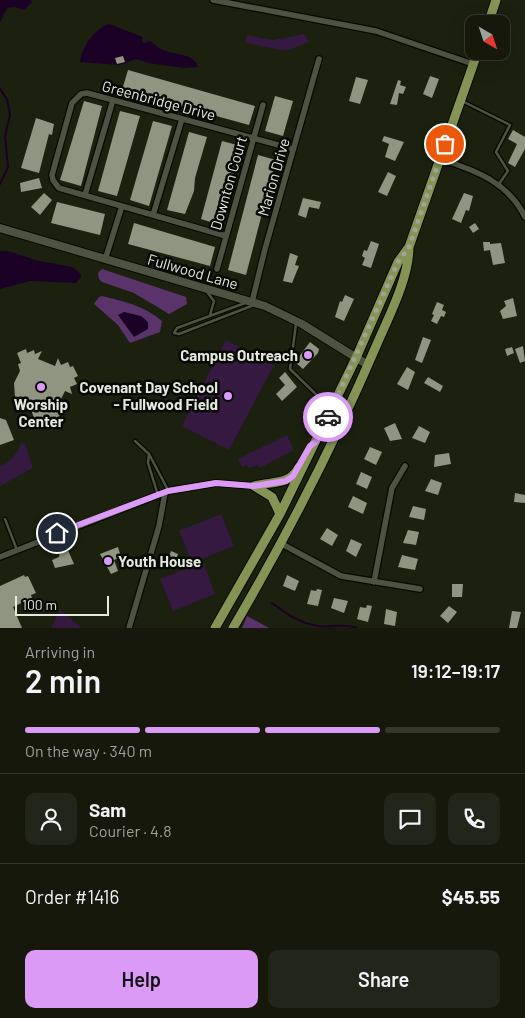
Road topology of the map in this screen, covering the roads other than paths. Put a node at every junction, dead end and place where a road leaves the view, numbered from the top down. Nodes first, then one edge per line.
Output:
1 (213, 0) edge
2 (496, 0) edge
3 (491, 15) edge
4 (319, 60) dead end
5 (475, 60) edge
6 (473, 64) junction
7 (113, 100) junction
8 (460, 100) junction
9 (263, 104) dead end
10 (182, 119) junction
11 (253, 139) junction
12 (293, 150) junction
13 (440, 159) junction
14 (499, 184) junction
15 (85, 195) junction
16 (122, 206) junction
17 (153, 215) junction
18 (525, 217) edge
19 (0, 228) edge
20 (226, 236) junction
21 (409, 247) junction
22 (105, 260) junction
23 (217, 269) dead end
24 (203, 288) junction
25 (253, 303) junction
26 (210, 316) junction
27 (297, 321) junction
28 (356, 358) junction
29 (368, 365) junction
30 (332, 410) junction
31 (135, 441) dead end
32 (317, 441) junction
33 (149, 454) junction
34 (405, 466) dead end
35 (254, 486) junction
36 (166, 492) junction
37 (158, 496) junction
38 (280, 514) junction
39 (5, 519) dead end
40 (282, 544) junction
41 (17, 550) junction
42 (0, 556) edge
43 (374, 582) junction
44 (420, 589) dead end
45 (129, 628) edge
46 (215, 628) edge
47 (233, 628) edge

1 - 6 street
2 - 3 main road
4 - 12 street, Marion Drive
5 - 6 main road
6 - 8 main road
7 - 10 street, Greenbridge Drive
7 - 15 street
7 - 15 street, Greenbridge Drive
8 - 13 main road
8 - 14 lane
9 - 11 street, Downton Court
10 - 11 street, Greenbridge Drive
10 - 17 street
11 - 12 street, Greenbridge Drive
11 - 20 street, Downton Court
12 - 25 street, Marion Drive
13 - 14 street
13 - 21 main road
14 - 18 street
15 - 16 street, Greenbridge Drive
16 - 17 street, Greenbridge Drive
16 - 22 street
17 - 20 street, Greenbridge Drive
19 - 22 street, Fullwood Lane
20 - 23 street, Downton Court
21 - 28 main road
21 - 29 main road
22 - 24 street, Fullwood Lane
24 - 25 street, Fullwood Lane
24 - 26 lane
25 - 26 lane
25 - 26 lane
25 - 27 street, Fullwood Lane
27 - 28 street, Fullwood Lane
27 - 30 lane
28 - 29 street, Fullwood Lane
28 - 30 main road
29 - 40 main road
30 - 32 main road
31 - 33 lane
32 - 35 main road
32 - 38 main road
33 - 36 lane
33 - 37 lane
34 - 43 street
35 - 36 street
35 - 38 main road
36 - 37 street
36 - 45 street
37 - 41 street
38 - 46 main road
39 - 41 lane
40 - 43 street
40 - 47 main road
41 - 42 street
43 - 44 street

